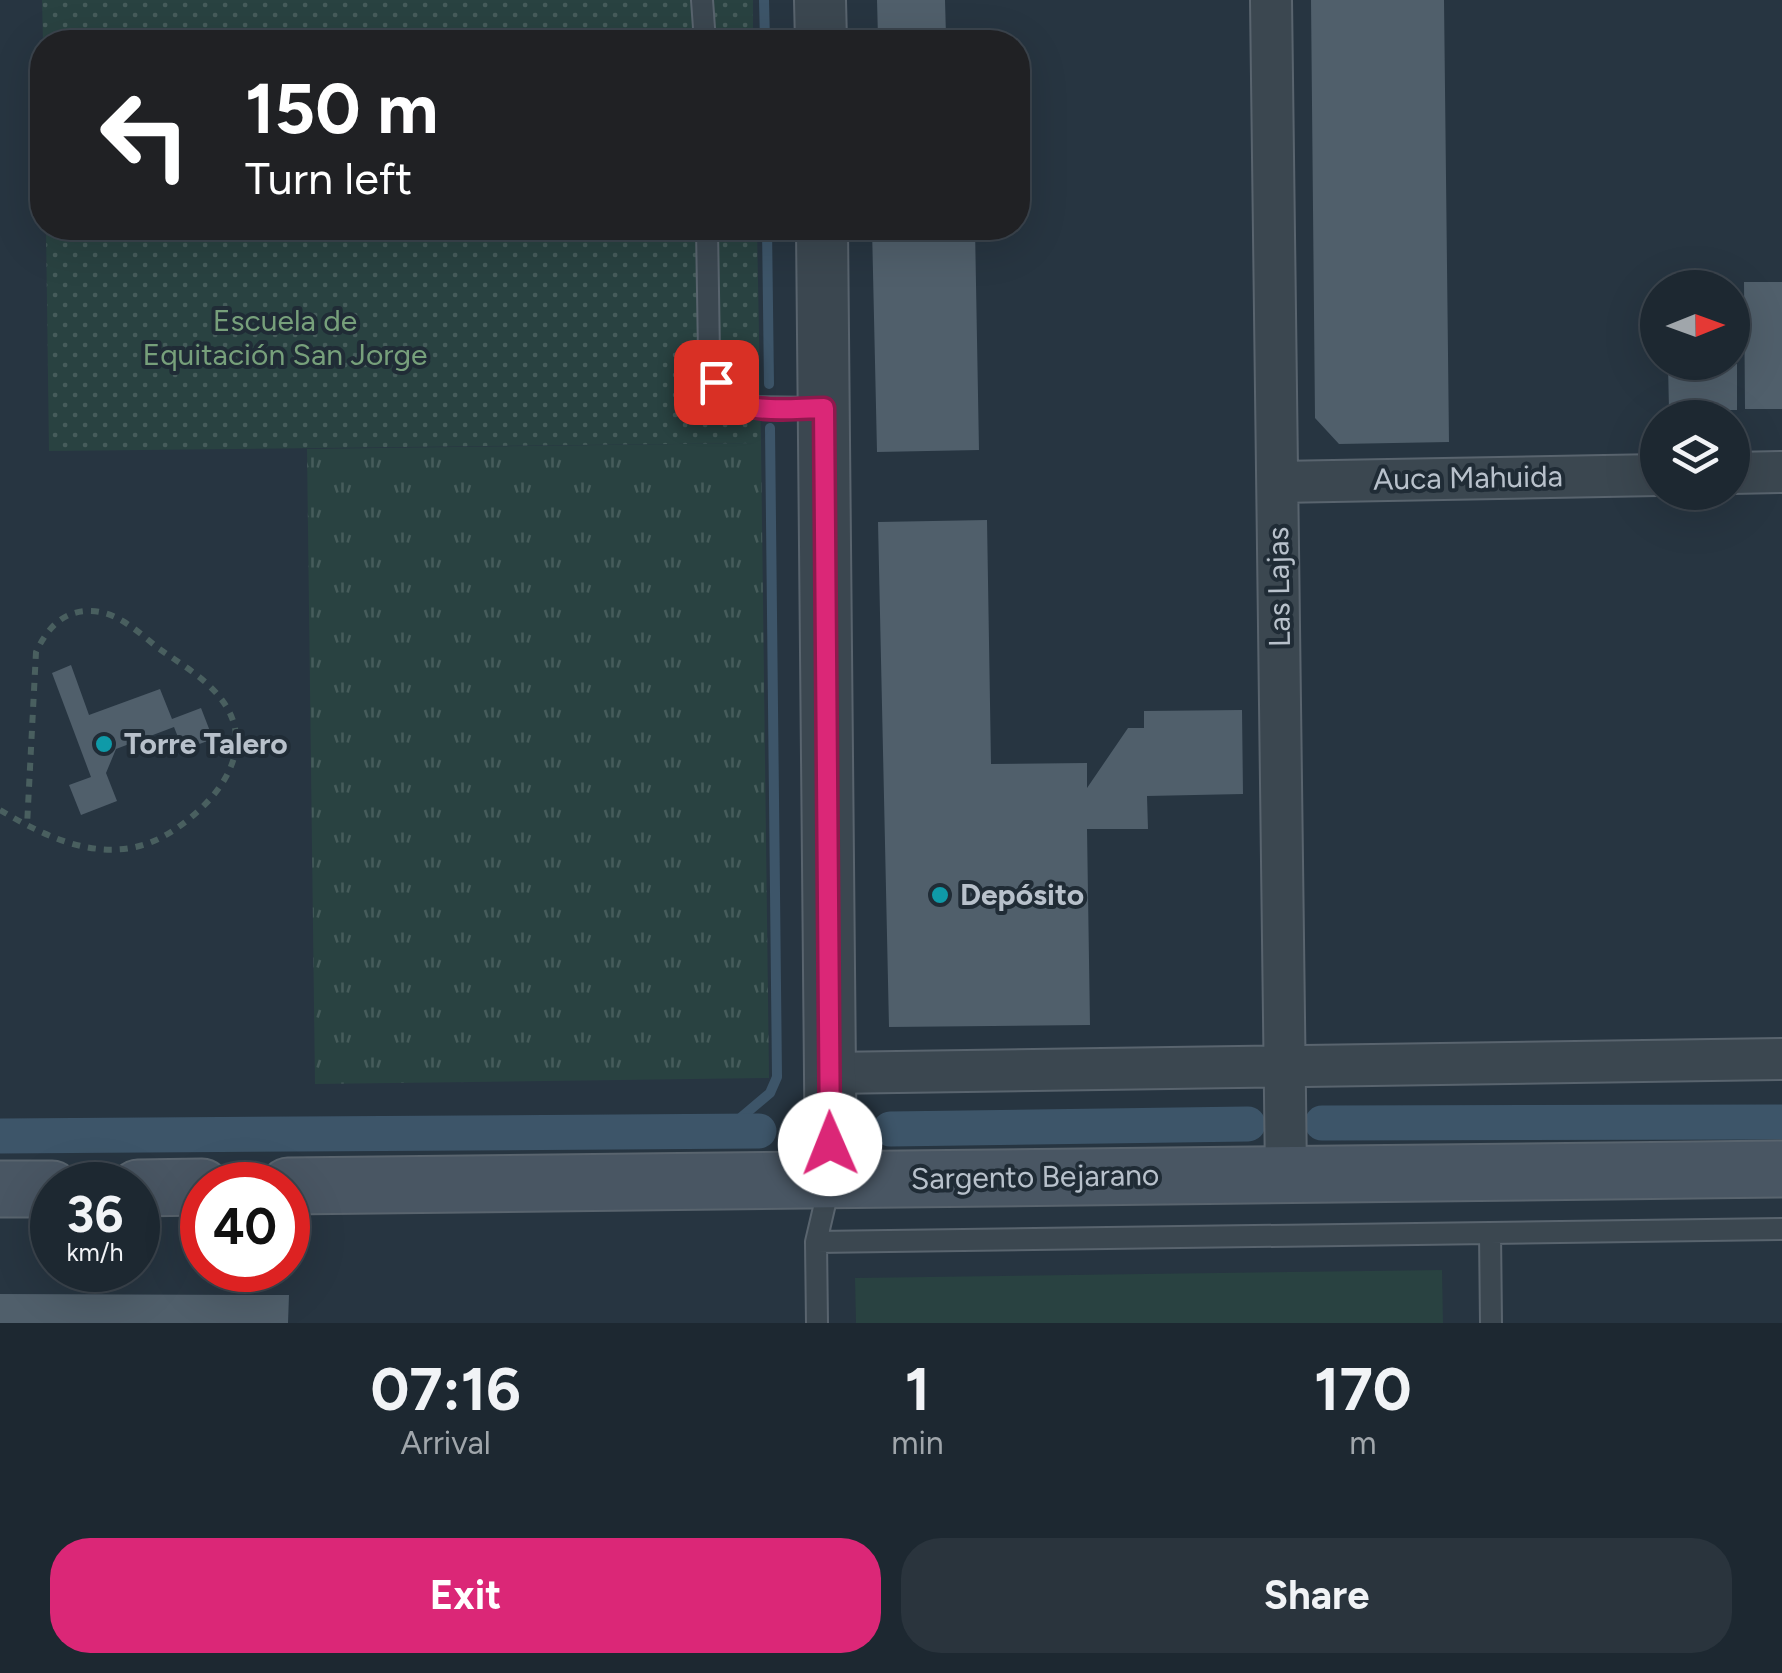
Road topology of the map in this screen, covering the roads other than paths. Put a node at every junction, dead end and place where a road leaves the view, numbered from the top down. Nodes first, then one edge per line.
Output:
1 (702, 0) edge
2 (820, 0) edge
3 (1272, 0) edge
4 (703, 30) edge
5 (820, 30) edge
6 (707, 240) edge
7 (822, 240) edge
8 (824, 408) junction
9 (1782, 472) edge
10 (1750, 473) edge
11 (1640, 474) edge
12 (1278, 482) junction
13 (1782, 1059) edge
14 (1284, 1066) junction
15 (829, 1072) junction
16 (1782, 1169) edge
17 (1286, 1174) junction
18 (830, 1180) junction
19 (310, 1186) edge
20 (30, 1188) edge
21 (0, 1189) edge
22 (1782, 1229) edge
23 (1490, 1233) junction
24 (816, 1242) junction
25 (816, 1323) edge
26 (1491, 1323) edge

1 - 4 lane
2 - 5 street
3 - 12 street, Las Lajas
6 - 8 lane
7 - 8 street
8 - 15 street
9 - 10 street
11 - 12 street, Auca Mahuida
12 - 14 street, Las Lajas
13 - 14 street
14 - 15 street
14 - 17 street, Las Lajas
15 - 18 street
16 - 17 main road, Sargento Bejarano
17 - 18 main road, Sargento Bejarano
18 - 19 main road, Sargento Bejarano
18 - 24 lane
20 - 21 main road
22 - 23 lane
23 - 24 lane
23 - 26 lane
24 - 25 lane

